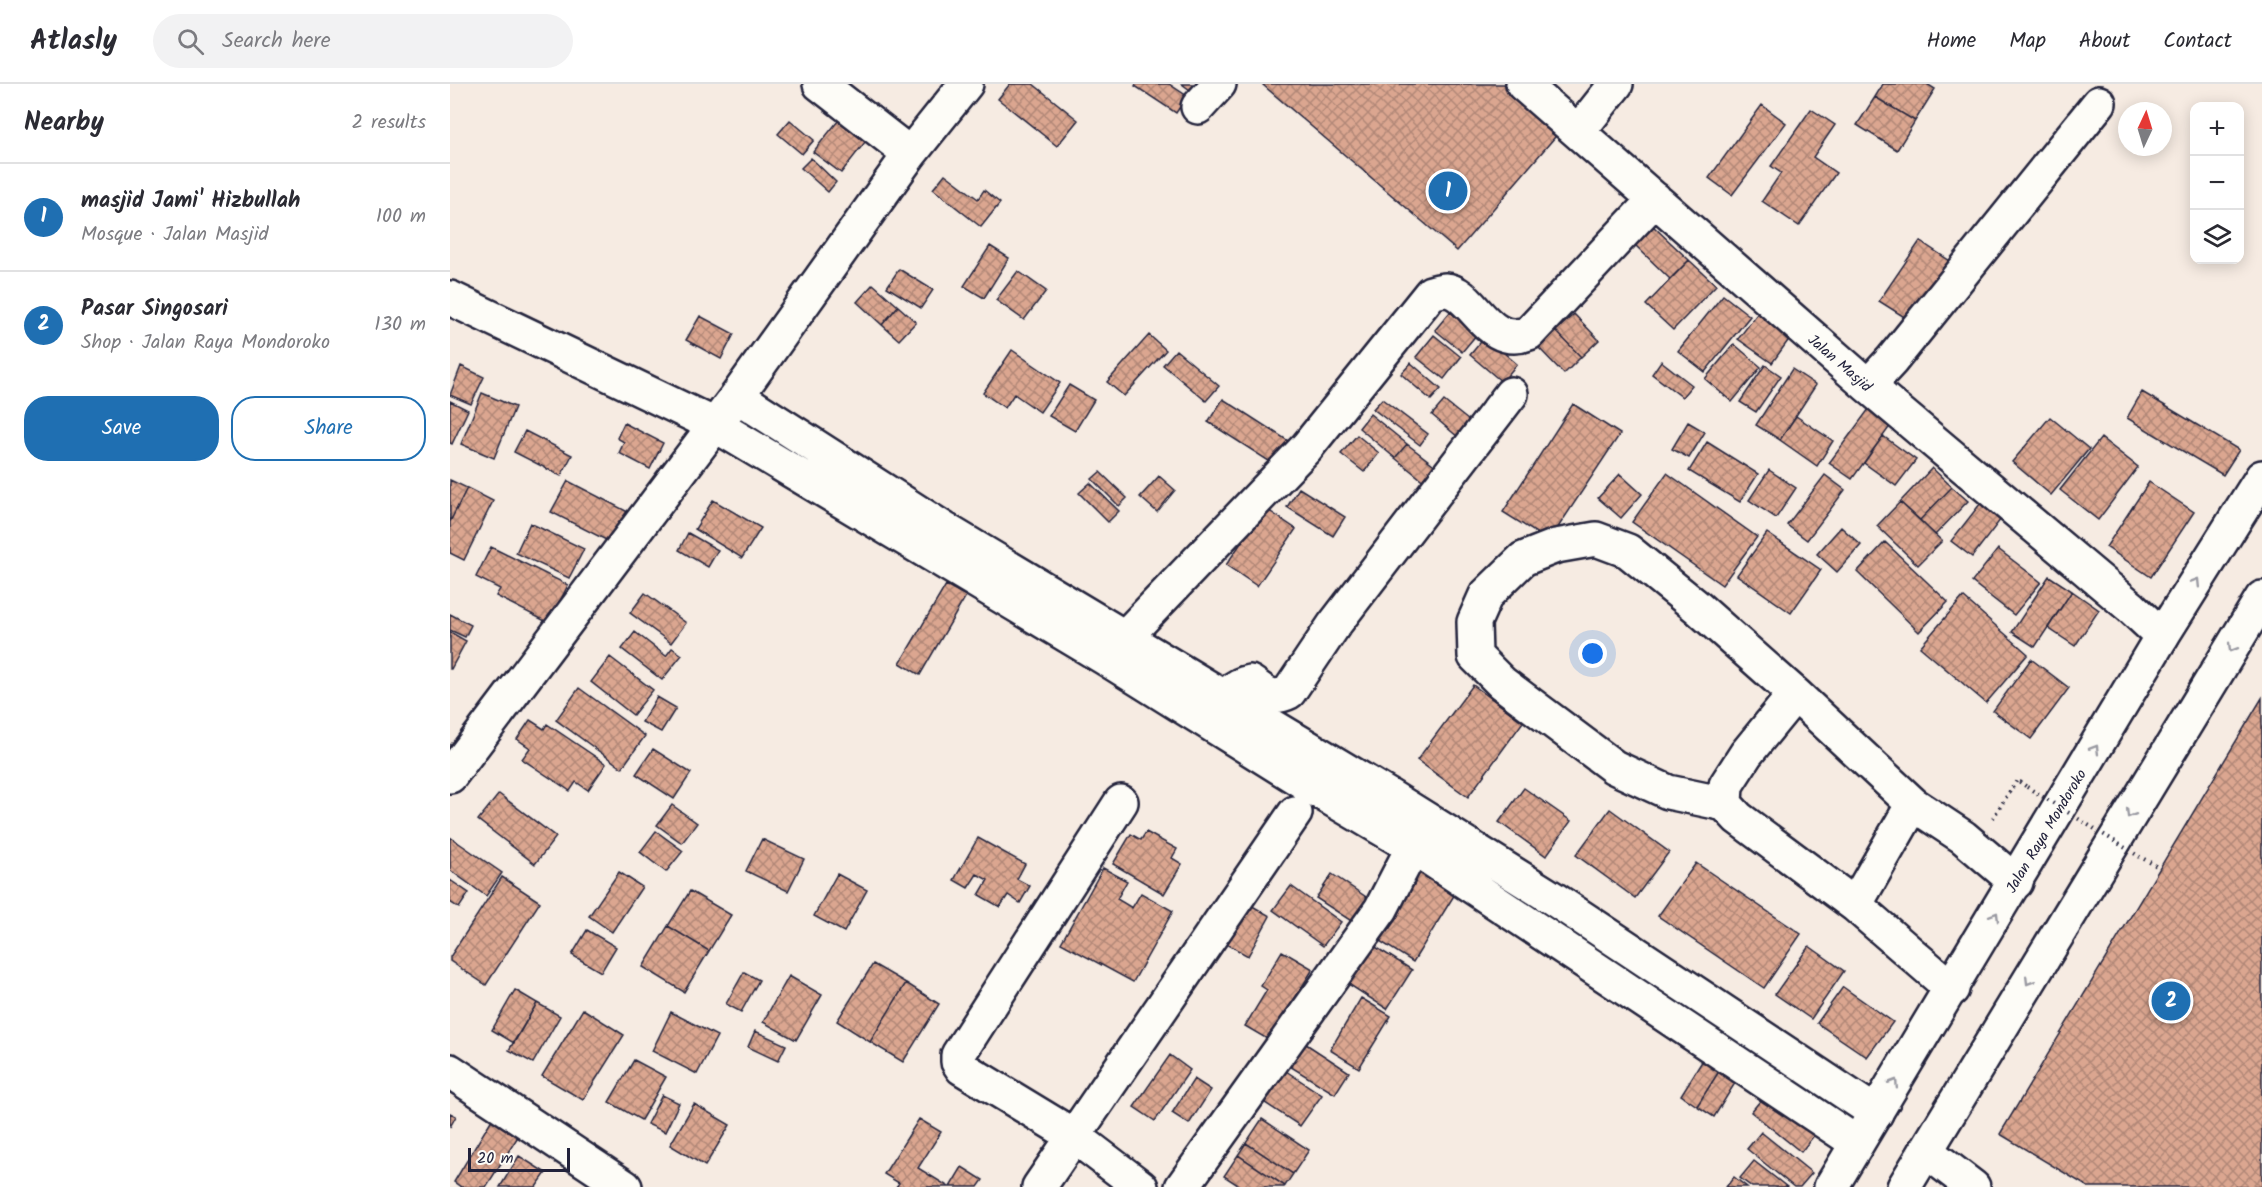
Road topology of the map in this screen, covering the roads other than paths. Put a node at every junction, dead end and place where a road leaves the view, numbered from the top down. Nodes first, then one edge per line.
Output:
1 (820, 84) edge
2 (966, 84) edge
3 (1523, 84) edge
4 (1616, 84) edge
5 (2099, 103) dead end
6 (1578, 132) junction
7 (910, 154) junction
8 (1655, 200) junction
9 (450, 298) edge
10 (1868, 386) junction
11 (1511, 394) dead end
12 (725, 411) junction
13 (2262, 477) edge
14 (2262, 598) edge
15 (2162, 636) junction
16 (1125, 637) junction
17 (1795, 694) junction
18 (1218, 710) junction
19 (450, 776) edge
20 (1121, 802) dead end
21 (1725, 804) junction
22 (1913, 804) junction
23 (1295, 813) dead end
24 (1413, 847) junction
25 (2016, 882) junction
26 (1855, 905) junction
27 (1952, 989) junction
28 (450, 1071) edge
29 (1876, 1113) junction
30 (1074, 1136) junction
31 (1857, 1143) junction
32 (1926, 1151) junction
33 (625, 1187) edge
34 (1039, 1187) edge
35 (1141, 1187) edge
36 (1182, 1187) edge
37 (1831, 1187) edge
38 (1904, 1187) edge
39 (1973, 1187) edge

1 - 7 main road
2 - 7 main road
3 - 6 main road, Jalan Masjid
4 - 6 main road
5 - 10 main road
6 - 8 main road, Jalan Masjid
7 - 12 main road
8 - 10 main road, Jalan Masjid
8 - 16 main road
9 - 12 main road
10 - 15 main road, Jalan Masjid
11 - 18 main road
12 - 16 main road
12 - 18 main road
12 - 19 main road
15 -> 13 main road, Jalan Raya Mondoroko
14 -> 32 main road
25 -> 15 main road, Jalan Raya Mondoroko
16 - 18 main road
17 - 21 main road
17 - 21 main road
17 - 22 main road
18 - 24 main road
18 - 29 main road
20 - 30 main road
21 - 26 main road
22 - 25 main road
22 - 26 main road
23 - 30 main road
24 - 31 main road
24 - 36 main road
27 -> 25 main road, Jalan Raya Mondoroko
26 - 27 main road
29 -> 27 main road, Jalan Raya Mondoroko
28 - 33 main road
29 - 31 main road, Jalan Raya Mondoroko
30 - 34 main road
30 - 35 main road
31 - 37 main road, Jalan Raya Mondoroko
32 - 38 main road
32 - 39 main road

